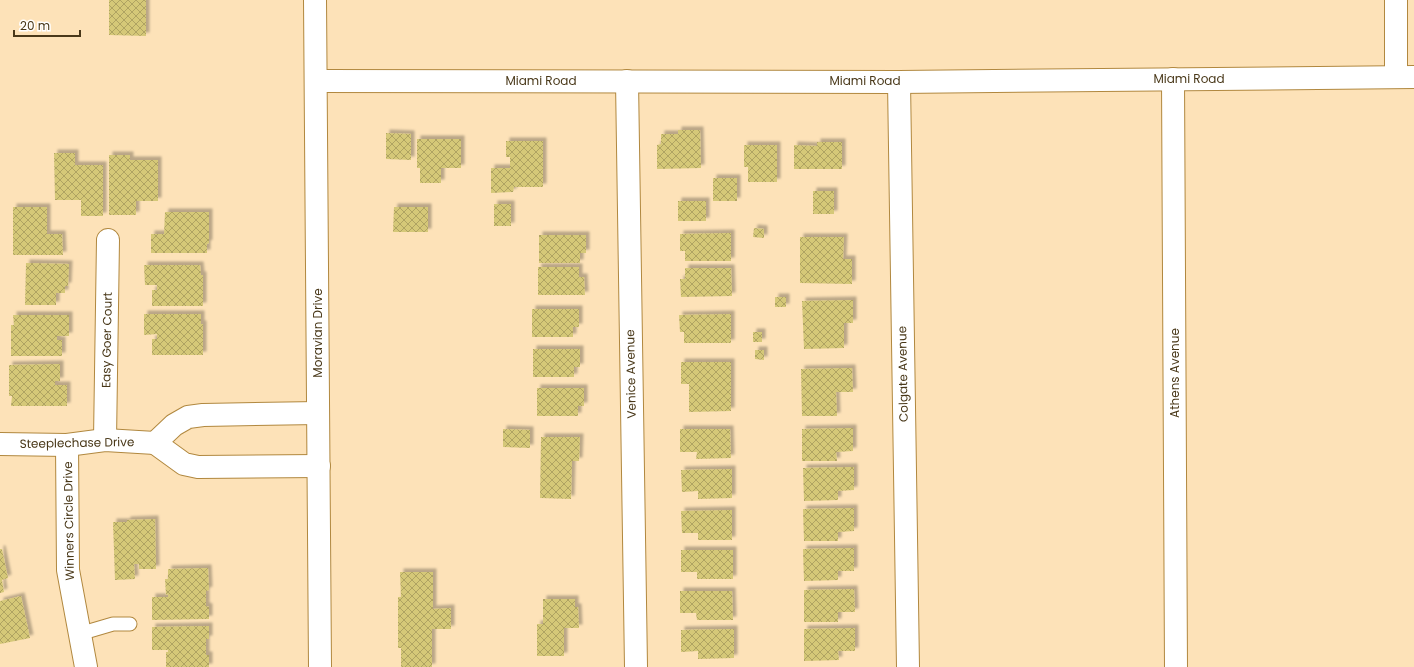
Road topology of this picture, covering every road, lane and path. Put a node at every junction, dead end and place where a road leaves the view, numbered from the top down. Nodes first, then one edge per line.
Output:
1 (315, 0) edge
2 (1396, 0) edge
3 (1405, 77) edge
4 (1173, 79) junction
5 (627, 80) junction
6 (316, 81) junction
7 (899, 82) junction
8 (108, 240) dead end
9 (318, 413) junction
10 (106, 440) junction
11 (155, 443) junction
12 (0, 444) edge
13 (67, 445) junction
14 (319, 466) junction
15 (130, 624) dead end
16 (79, 634) junction
17 (86, 667) edge
18 (320, 667) edge
19 (636, 667) edge
20 (908, 667) edge
21 (1176, 667) edge

1 - 6 street, Moravian Drive
2 - 3 street
3 - 4 street, Miami Road
4 - 7 street, Miami Road
4 - 21 street, Athens Avenue
5 - 6 street, Miami Road
5 - 7 street, Miami Road
5 - 19 street, Venice Avenue
6 - 9 street, Moravian Drive
7 - 20 street, Colgate Avenue
8 - 10 street, Easy Goer Court
9 - 11 street
9 - 14 street, Moravian Drive
10 - 11 street, Steeplechase Drive
10 - 13 street, Steeplechase Drive
11 - 14 street
12 - 13 street, Steeplechase Drive
13 - 16 street, Winners Circle Drive
14 - 18 street, Moravian Drive
15 - 16 lane
16 - 17 street, Winners Circle Drive

